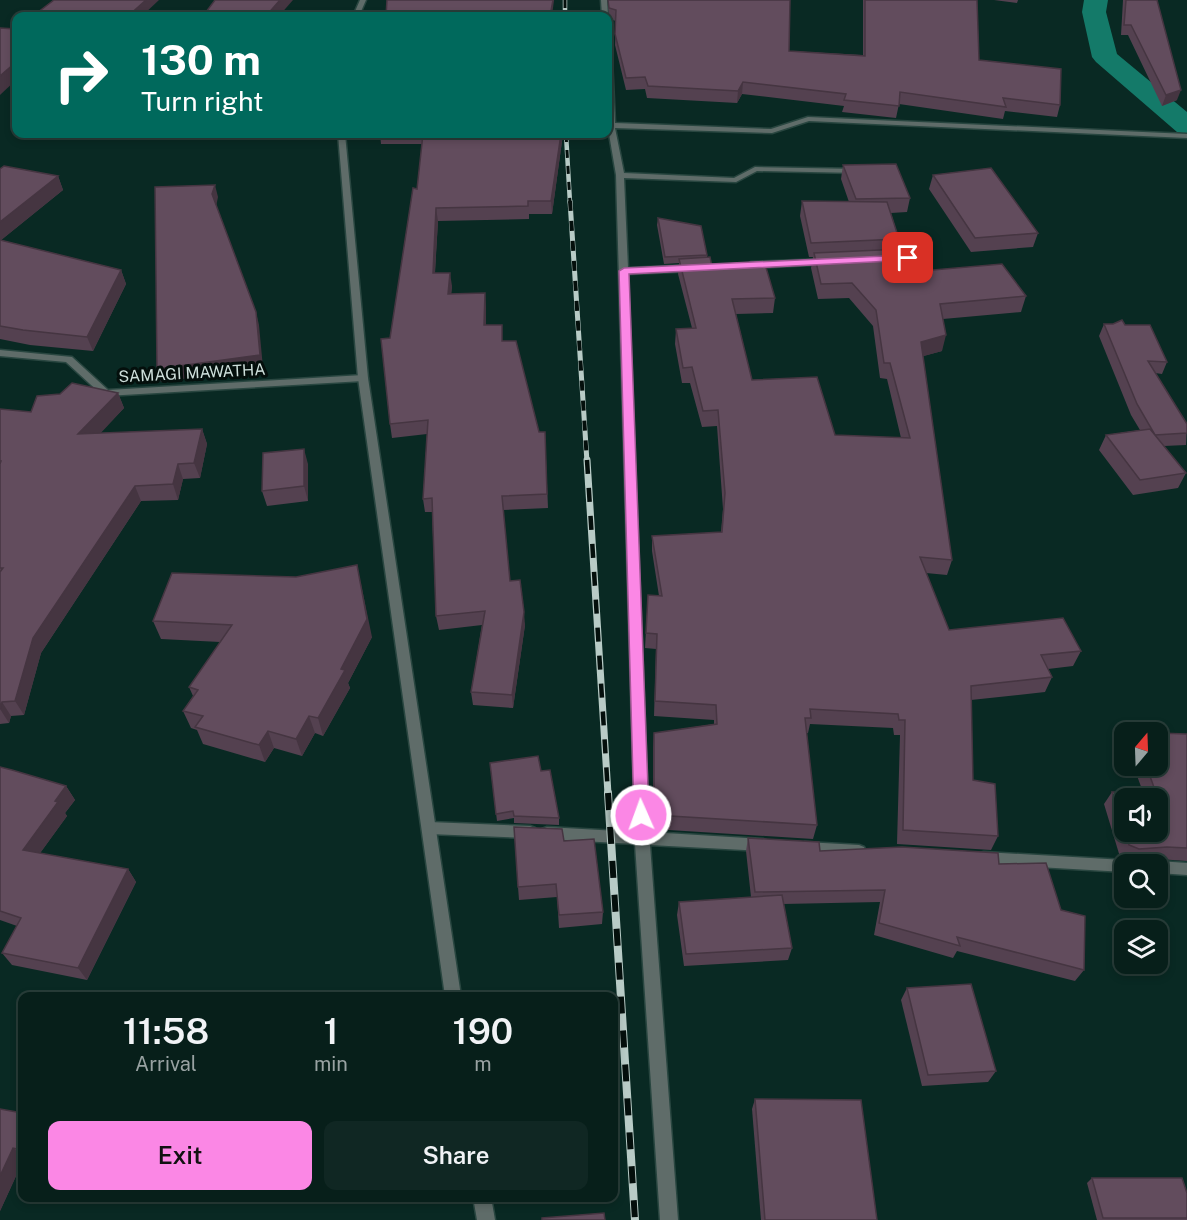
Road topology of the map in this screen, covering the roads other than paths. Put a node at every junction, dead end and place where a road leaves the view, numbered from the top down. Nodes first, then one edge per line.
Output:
1 (612, 125) edge
2 (1187, 136) edge
3 (341, 138) edge
4 (612, 138) edge
5 (870, 171) edge
6 (620, 176) junction
7 (837, 261) edge
8 (742, 266) edge
9 (706, 267) edge
10 (624, 271) junction
11 (0, 353) edge
12 (363, 378) junction
13 (429, 828) junction
14 (642, 838) junction
15 (878, 852) edge
16 (972, 857) edge
17 (1114, 865) edge
18 (1168, 868) edge
19 (1187, 869) edge
20 (452, 992) edge
21 (483, 1202) edge
22 (486, 1220) edge
23 (669, 1220) edge

1 - 2 street
3 - 12 street
4 - 6 street
5 - 6 street
6 - 10 street
7 - 8 street
9 - 10 street
10 - 14 street
11 - 12 street, SAMAGI MAWATHA
12 - 13 street
13 - 14 street
13 - 20 street
14 - 15 street
14 - 23 street
16 - 17 street
18 - 19 street
21 - 22 street

